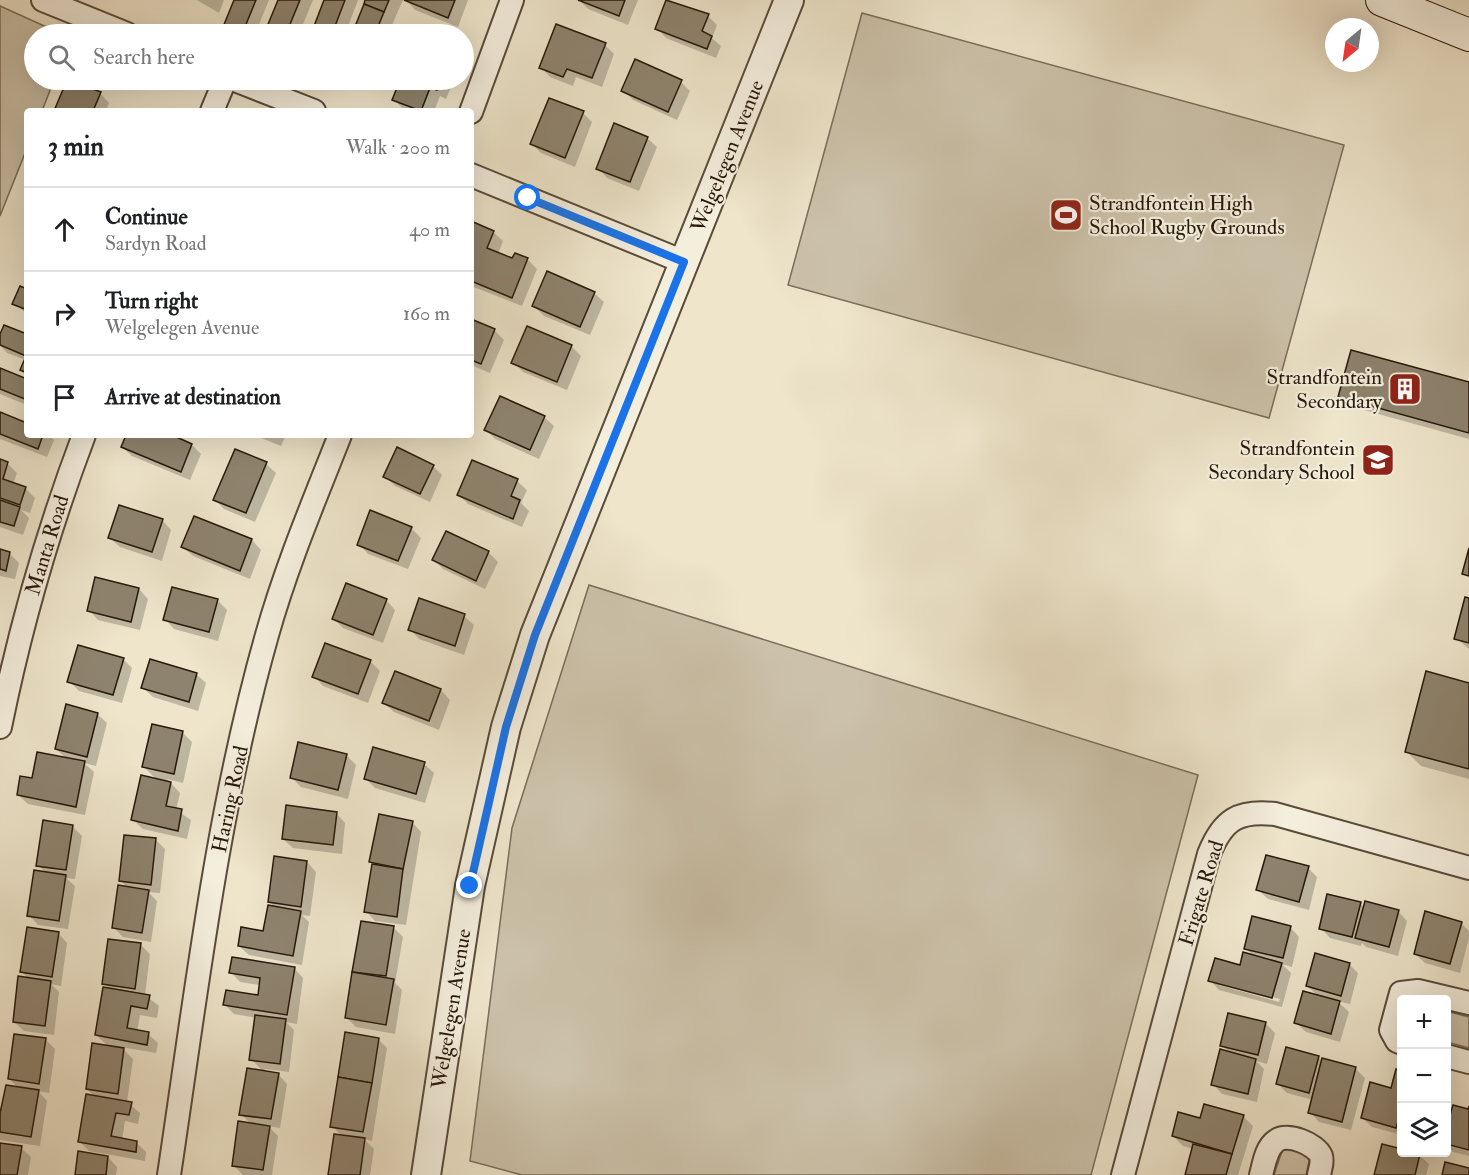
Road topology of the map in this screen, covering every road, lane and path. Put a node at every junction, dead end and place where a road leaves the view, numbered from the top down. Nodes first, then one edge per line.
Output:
1 (43, 0) edge
2 (512, 0) edge
3 (789, 0) edge
4 (1382, 0) edge
5 (102, 24) edge
6 (1469, 35) edge
7 (221, 90) edge
8 (260, 90) edge
9 (213, 108) edge
10 (306, 108) edge
11 (472, 108) edge
12 (474, 176) edge
13 (684, 262) junction
14 (83, 438) edge
15 (339, 438) edge
16 (0, 727) edge
17 (1469, 868) edge
18 (1400, 995) edge
19 (1435, 995) edge
20 (1451, 999) edge
21 (1469, 1003) edge
22 (1397, 1008) edge
23 (1397, 1041) edge
24 (1451, 1057) edge
25 (1469, 1062) edge
26 (169, 1175) edge
27 (426, 1175) edge
28 (1123, 1175) edge
29 (1261, 1175) edge
30 (1319, 1175) edge

1 - 5 street
2 - 11 street
3 - 13 street, Welgelegen Avenue
4 - 6 main road
7 - 9 street
8 - 10 street
12 - 13 street
13 - 27 street, Welgelegen Avenue
14 - 16 street, Manta Road
15 - 26 street, Haring Road
17 - 28 street, Frigate Road
18 - 19 street
20 - 21 street
22 - 23 street
24 - 25 street
29 - 30 street

